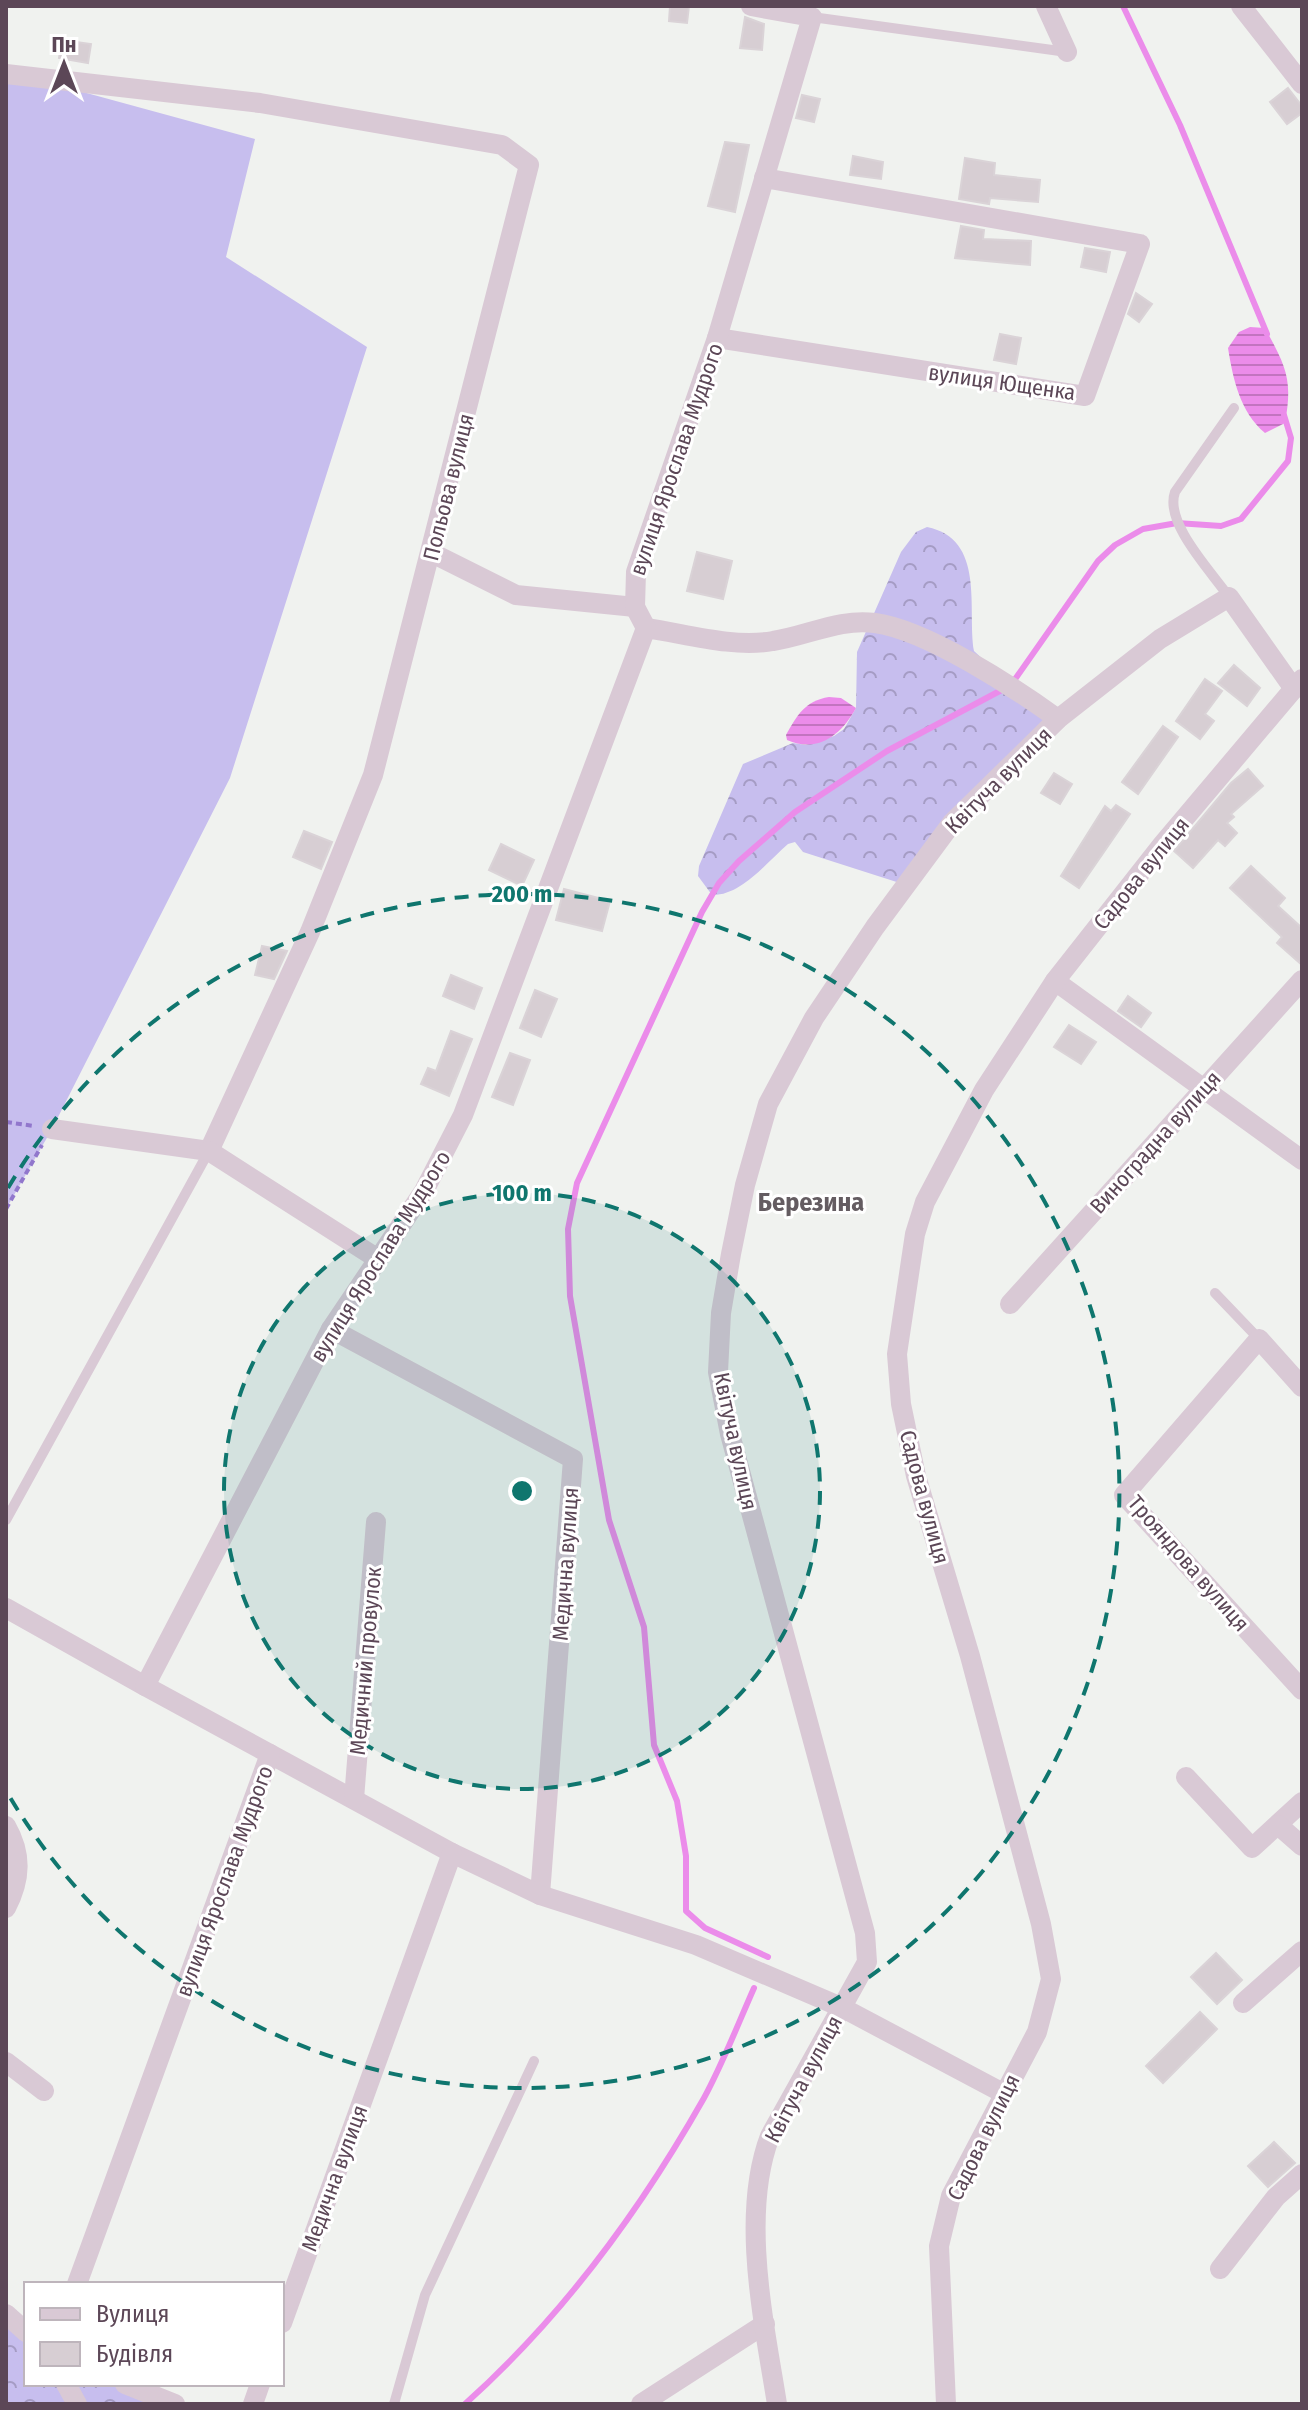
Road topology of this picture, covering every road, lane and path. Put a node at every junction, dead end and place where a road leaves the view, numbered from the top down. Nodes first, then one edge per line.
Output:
1 (751, 6) edge
2 (1046, 6) edge
3 (1241, 6) edge
4 (812, 17) junction
5 (1067, 52) joint
6 (6, 74) edge
7 (1302, 84) edge
8 (764, 178) junction
9 (717, 338) junction
10 (1234, 408) dead end
11 (432, 553) junction
12 (1229, 597) junction
13 (635, 607) junction
14 (646, 628) junction
15 (1298, 684) edge
16 (1058, 719) junction
17 (1302, 980) edge
18 (1055, 981) junction
19 (1203, 1088) junction
20 (6, 1122) edge
21 (52, 1129) junction
22 (209, 1151) junction
23 (1302, 1160) edge
24 (6, 1209) edge
25 (378, 1259) junction
26 (1215, 1293) dead end
27 (1010, 1304) dead end
28 (331, 1329) junction
29 (1259, 1339) junction
30 (1302, 1387) edge
31 (6, 1520) edge
32 (376, 1522) dead end
33 (6, 1608) edge
34 (145, 1686) junction
35 (1302, 1690) edge
36 (270, 1754) junction
37 (1186, 1777) dead end
38 (354, 1799) junction
39 (1302, 1802) edge
40 (1278, 1825) junction
41 (6, 1826) edge
42 (1302, 1846) edge
43 (452, 1853) junction
44 (540, 1895) junction
45 (6, 1908) edge
46 (1302, 1951) edge
47 (1243, 2003) dead end
48 (841, 2007) junction
49 (534, 2061) dead end
50 (6, 2062) edge
51 (44, 2091) dead end
52 (1003, 2093) junction
53 (1302, 2174) edge
54 (1220, 2269) dead end
55 (78, 2282) edge
56 (6, 2314) edge
57 (284, 2317) edge
58 (765, 2324) junction
59 (24, 2330) edge
60 (67, 2386) edge
61 (128, 2386) edge
62 (146, 2399) edge
63 (77, 2404) edge
64 (175, 2404) edge
65 (394, 2404) edge
66 (641, 2404) edge
67 (777, 2404) edge
68 (946, 2404) edge

1 - 4 street
2 - 5 street
3 - 7 street
4 - 5 lane
4 - 8 street, вулиця Ярослава Мудрого
6 - 11 street, Польова вулиця
8 - 9 street, вулиця Ярослава Мудрого
8 - 9 street, вулиця Ющенка
9 - 13 street, вулиця Ярослава Мудрого
10 - 12 lane
11 - 13 street
11 - 22 street, Польова вулиця
12 - 15 street
12 - 16 street, Квітуча вулиця
13 - 14 street, вулиця Ярослава Мудрого
14 - 16 street
14 - 25 street, вулиця Ярослава Мудрого
15 - 18 street, Садова вулиця
16 - 48 street, Квітуча вулиця
17 - 19 street, Виноградна вулиця
18 - 19 street
18 - 52 street, Садова вулиця
19 - 23 street
19 - 27 street, Виноградна вулиця
20 - 21 path
21 - 22 street
21 - 24 path
22 - 25 street
22 - 31 lane
25 - 28 street, вулиця Ярослава Мудрого
26 - 29 lane
28 - 34 street, вулиця Ярослава Мудрого
28 - 44 street, Медична вулиця
29 - 30 street
29 - 35 street, Трояндова вулиця
32 - 38 street, Медичний провулок
33 - 34 street
34 - 36 street, вулиця Ярослава Мудрого
36 - 38 street
36 - 55 street, вулиця Ярослава Мудрого
37 - 40 street
38 - 43 street
39 - 40 street
40 - 42 street
41 - 45 street
43 - 44 street
43 - 57 street, Медична вулиця
44 - 48 street
46 - 47 street
48 - 52 street
48 - 58 street, Квітуча вулиця
49 - 65 lane
50 - 51 street
52 - 68 street, Садова вулиця
53 - 54 street
56 - 59 street
58 - 66 street
58 - 67 street, Квітуча вулиця
60 - 63 street
61 - 62 street
62 - 64 street

